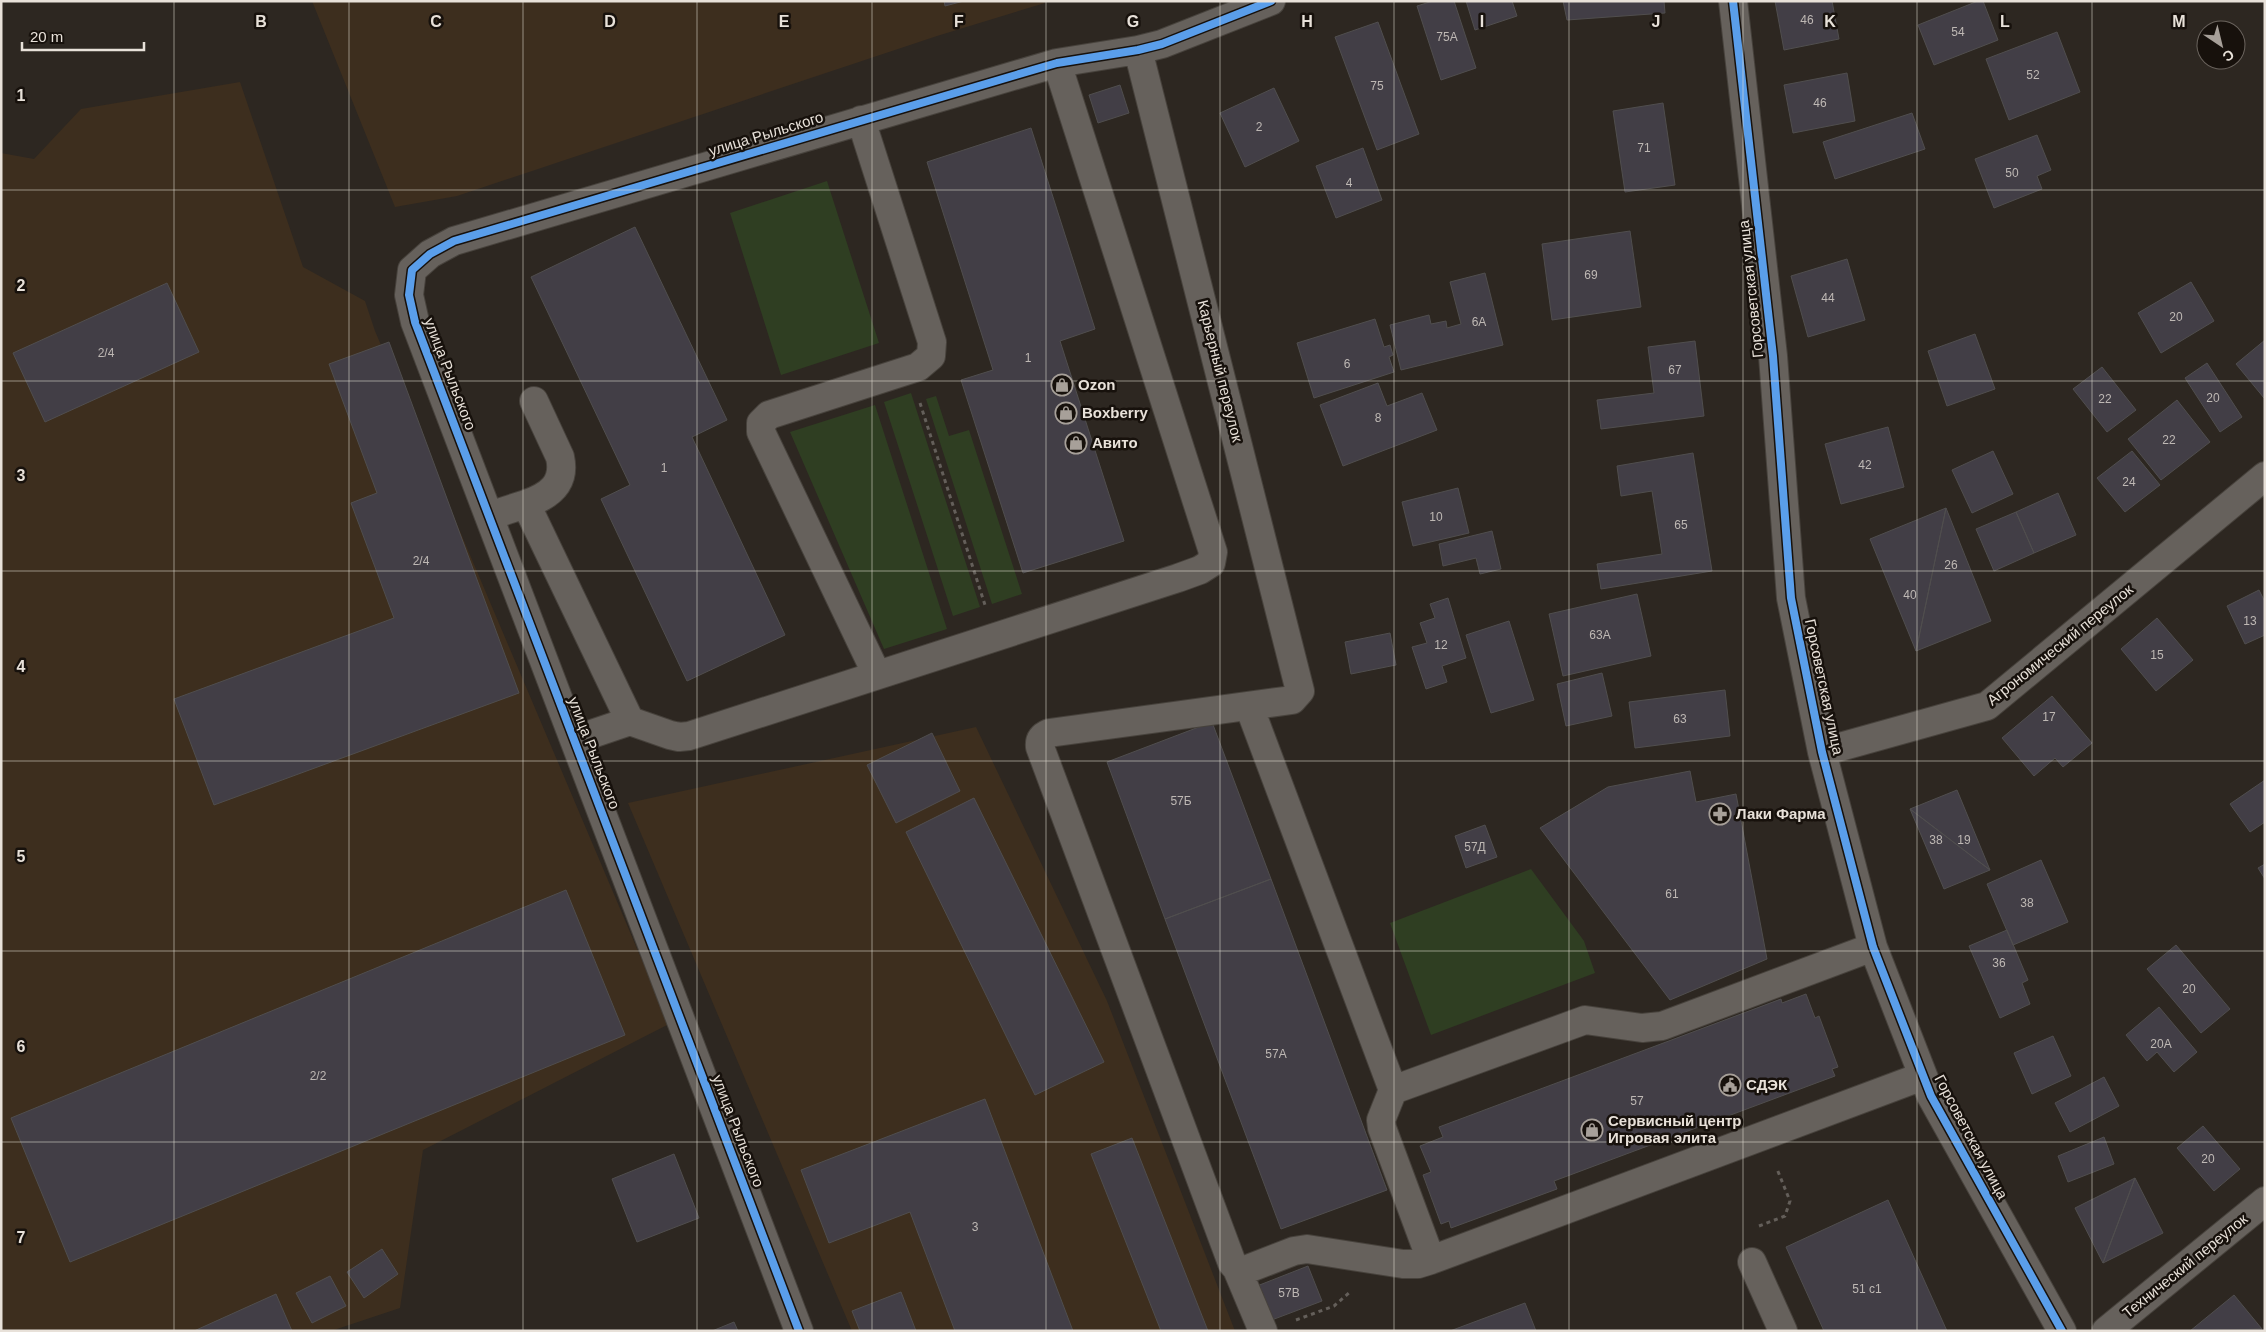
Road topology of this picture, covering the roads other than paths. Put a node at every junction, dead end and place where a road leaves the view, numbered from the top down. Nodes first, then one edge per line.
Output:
1 (1271, 1) edge
2 (1733, 1) edge
3 (1138, 50) junction
4 (1057, 63) junction
5 (861, 120) junction
6 (534, 402) dead end
7 (2265, 476) edge
8 (526, 504) junction
9 (489, 516) junction
10 (877, 675) junction
11 (1249, 706) junction
12 (630, 721) junction
13 (574, 740) junction
14 (1822, 752) junction
15 (1873, 947) junction
16 (1923, 1076) junction
17 (1392, 1090) junction
18 (2265, 1201) edge
19 (1431, 1260) junction
20 (1752, 1262) road end
21 (1237, 1269) junction
22 (799, 1331) edge
23 (1263, 1331) edge
24 (1783, 1331) edge
25 (2062, 1331) edge
26 (2106, 1331) edge

1 - 3 street, улица Рыльского
2 - 14 street, Горсоветская улица
3 - 4 street, улица Рыльского
3 - 11 street, Карьерный переулок
4 - 5 street, улица Рыльского
4 - 10 street
5 - 9 street, улица Рыльского
5 - 10 street
6 - 8 street
7 - 14 street, Агрономический переулок
8 - 9 street
8 - 12 street
9 - 13 street, улица Рыльского
10 - 12 street
11 - 17 street
11 - 21 street
12 - 13 street
13 - 22 street, улица Рыльского
14 - 15 street, Горсоветская улица
15 - 16 street, Горсоветская улица
15 - 17 street
16 - 19 street
16 - 25 street, Горсоветская улица
17 - 19 street
18 - 26 street, Технический переулок
19 - 21 street
20 - 24 street
21 - 23 street

